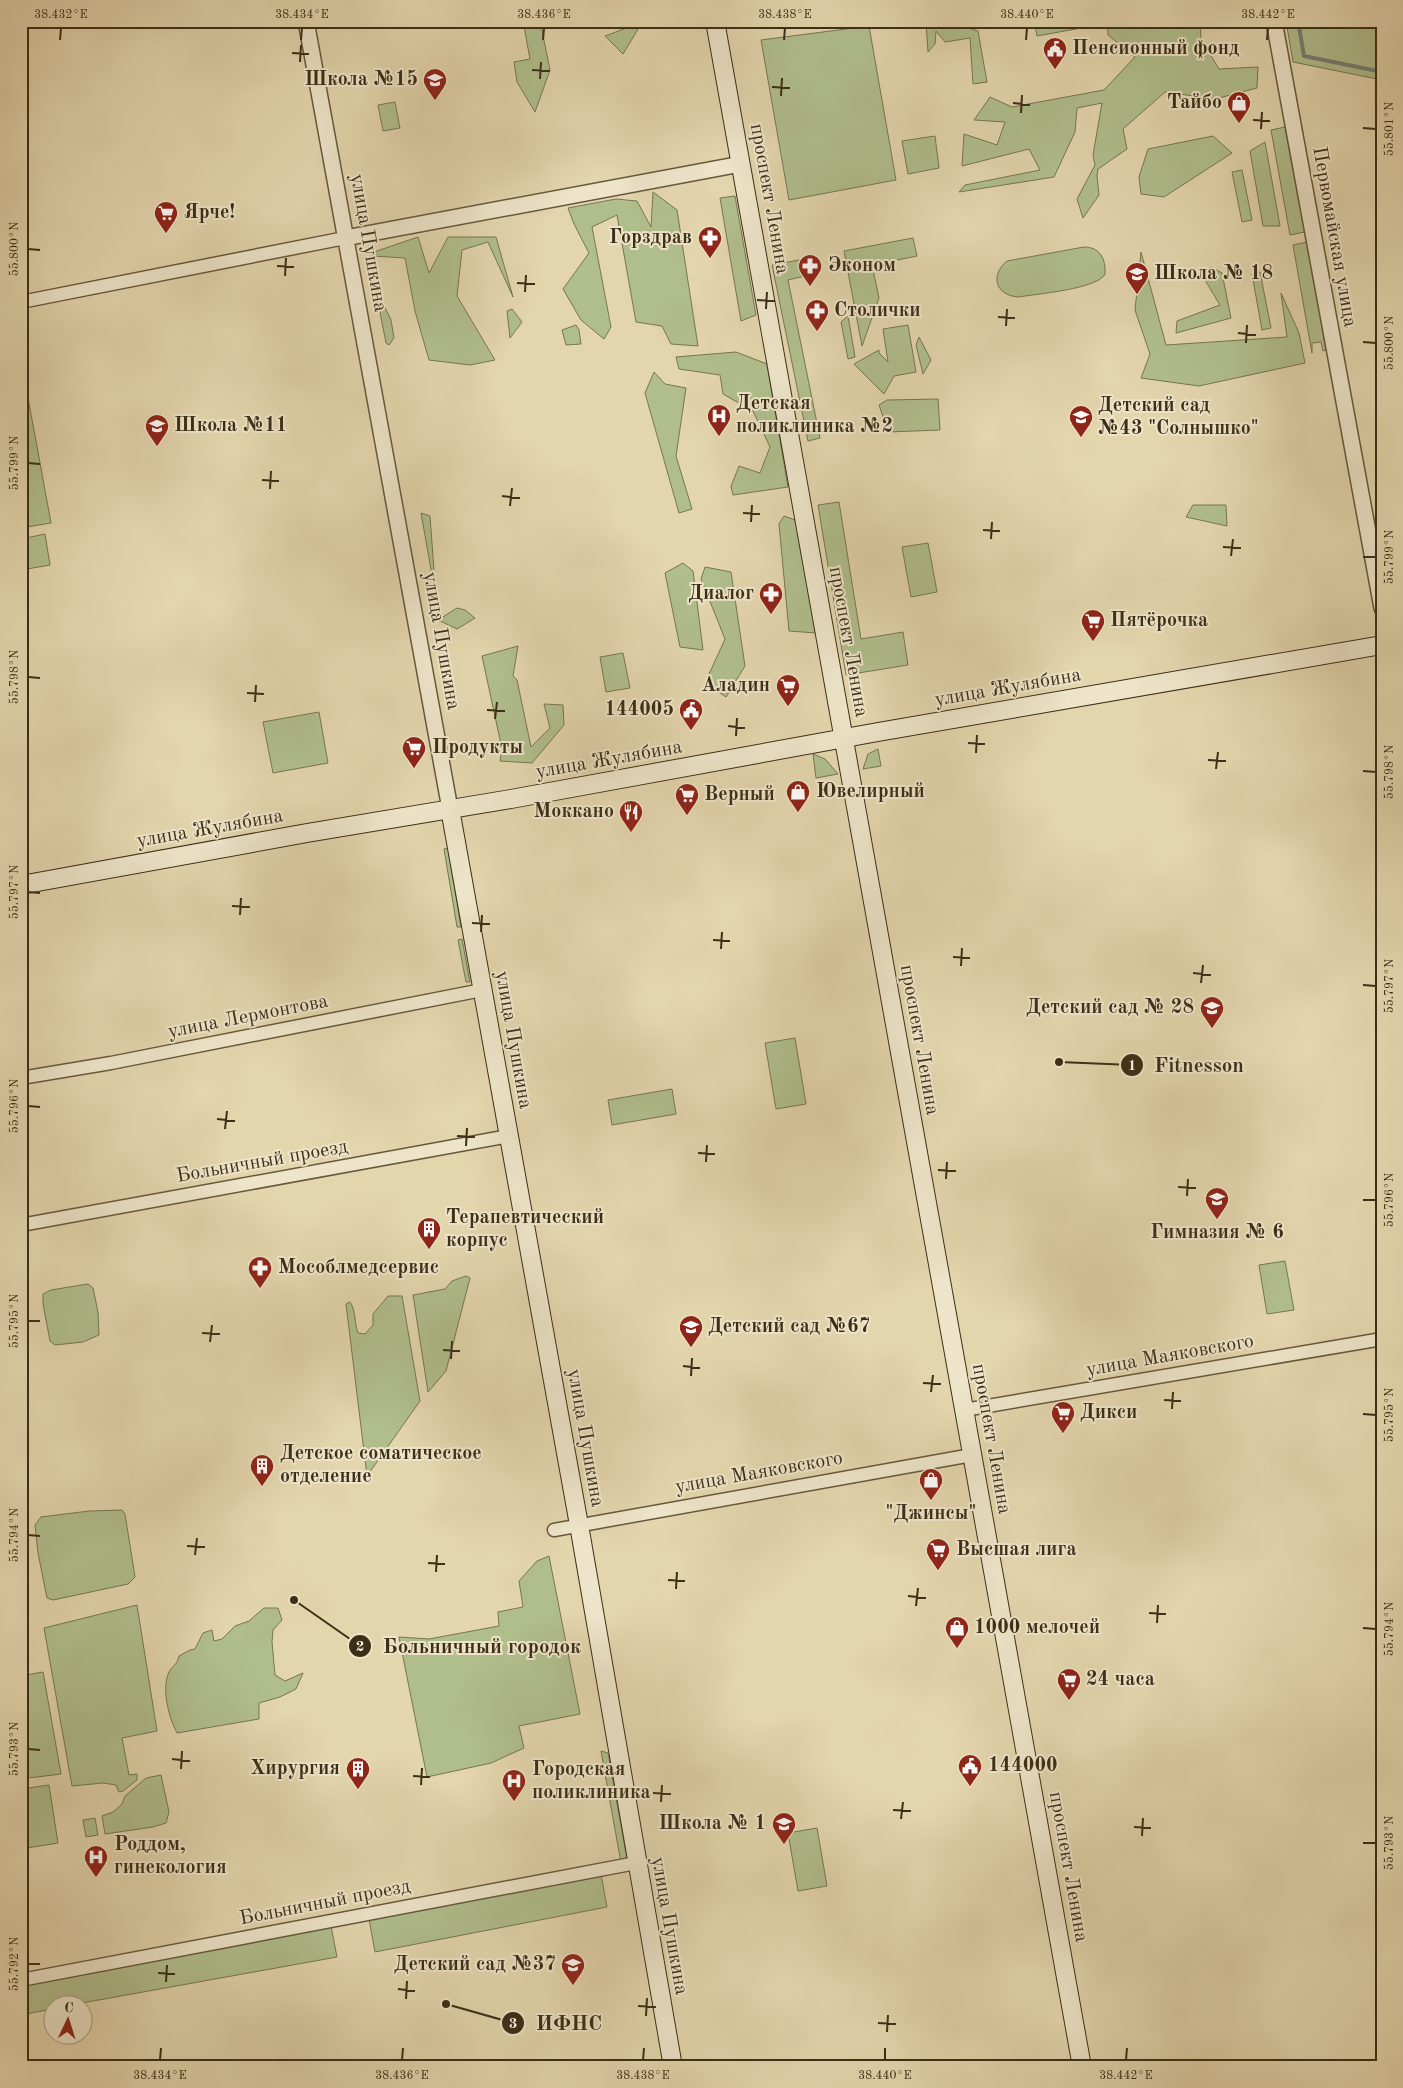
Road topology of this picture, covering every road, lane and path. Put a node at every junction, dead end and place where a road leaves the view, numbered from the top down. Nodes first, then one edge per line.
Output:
1 (306, 21) edge
2 (715, 21) edge
3 (1274, 21) edge
4 (741, 164) junction
5 (345, 238) junction
6 (21, 302) edge
7 (1382, 608) edge
8 (1382, 644) edge
9 (844, 739) junction
10 (450, 809) junction
11 (21, 886) edge
12 (482, 990) junction
13 (21, 1078) edge
14 (509, 1136) junction
15 (21, 1224) edge
16 (1382, 1339) edge
17 (964, 1410) junction
18 (972, 1455) junction
19 (579, 1525) junction
20 (554, 1530) dead end
21 (636, 1863) junction
22 (21, 1980) edge
23 (673, 2067) edge
24 (1082, 2067) edge

1 - 5 street, улица Пушкина
2 - 4 main road, проспект Ленина
3 - 7 street, Первомайская улица
4 - 5 street
4 - 9 main road, проспект Ленина
5 - 6 street
5 - 10 street, улица Пушкина
8 - 9 main road, улица Жулябина
9 - 10 main road, улица Жулябина
9 - 17 main road, проспект Ленина
10 - 11 main road, улица Жулябина
10 - 12 main road, улица Пушкина
12 - 13 street, улица Лермонтова
12 - 14 main road, улица Пушкина
14 - 15 street, Больничный проезд
14 - 19 main road, улица Пушкина
16 - 17 street, улица Маяковского
17 - 18 main road, проспект Ленина
18 - 19 street, улица Маяковского
18 - 24 main road, проспект Ленина
19 - 20 street, улица Маяковского
19 - 21 main road, улица Пушкина
21 - 22 street, Больничный проезд
21 - 23 main road, улица Пушкина

